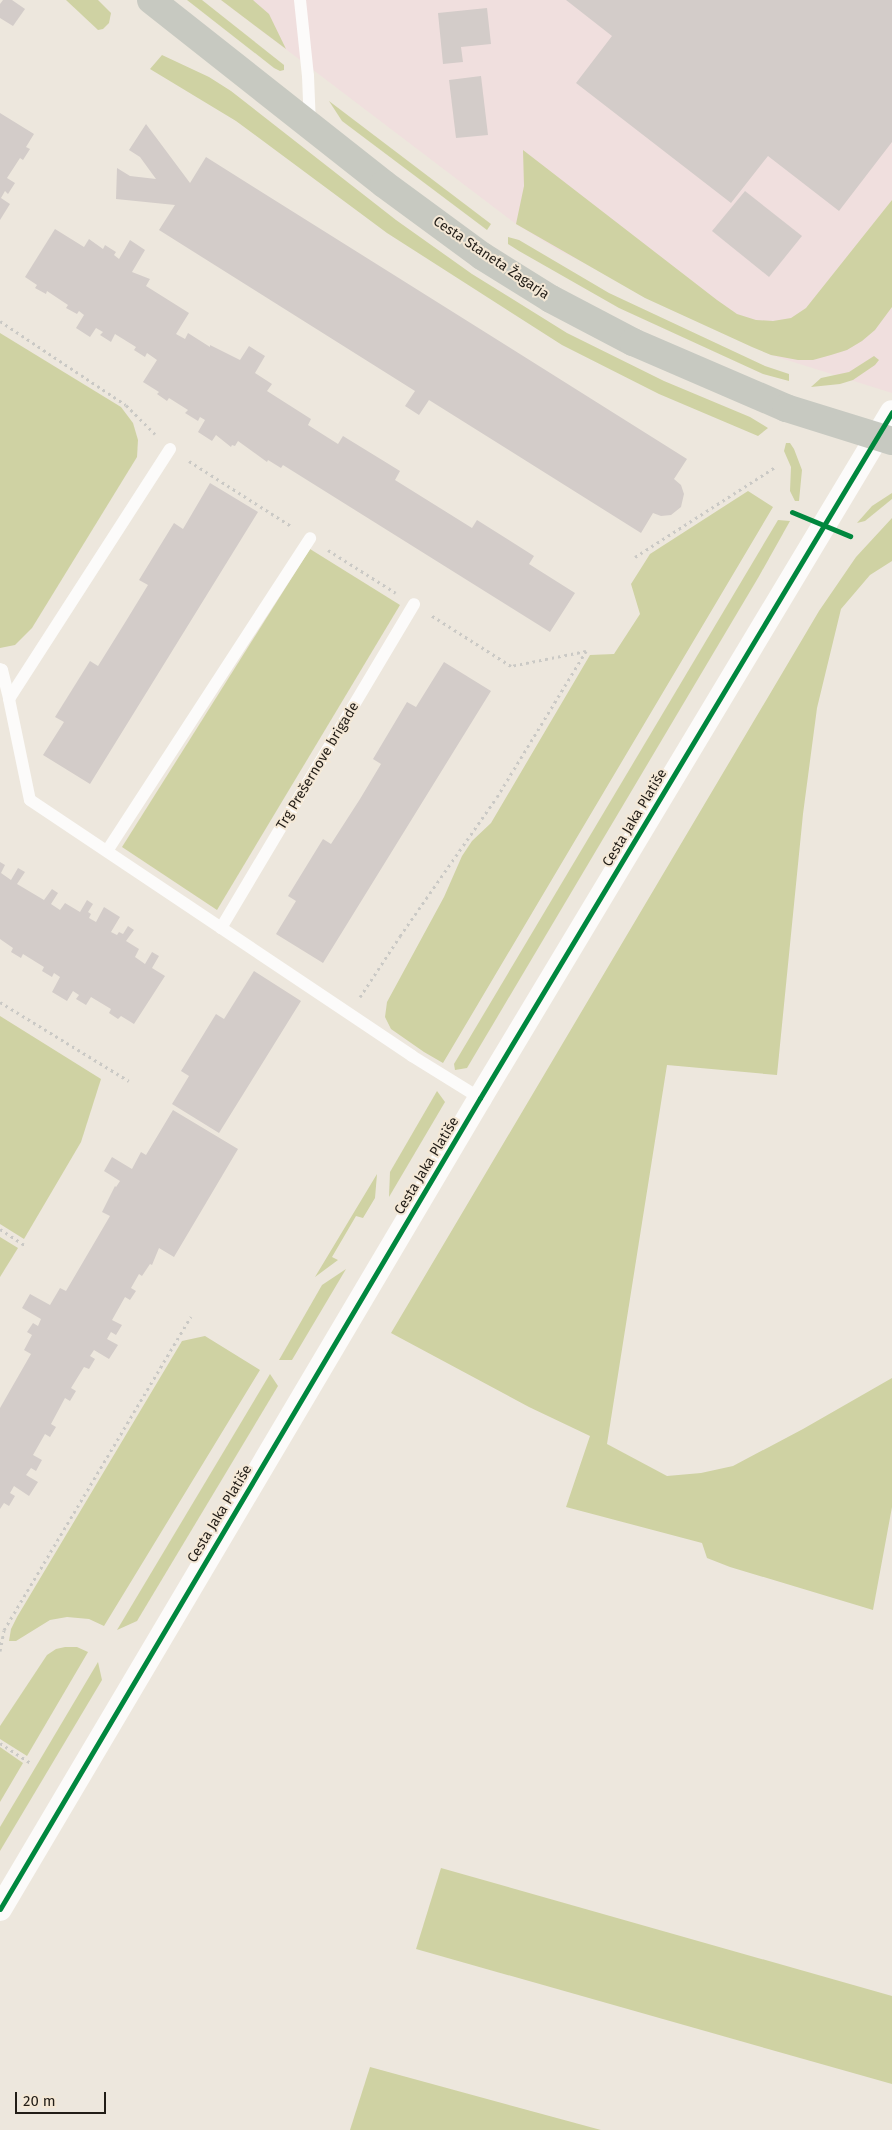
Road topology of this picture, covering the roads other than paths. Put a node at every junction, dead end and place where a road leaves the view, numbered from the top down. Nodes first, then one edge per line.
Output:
1 (151, 0) edge
2 (300, 0) edge
3 (310, 125) junction
4 (892, 412) edge
5 (885, 439) edge
6 (170, 449) road end
7 (310, 538) road end
8 (414, 604) road end
9 (0, 669) edge
10 (9, 699) junction
11 (107, 851) junction
12 (221, 928) junction
13 (480, 1098) junction
14 (0, 1909) edge

1 - 3 main road, Cesta Staneta Žagarja
2 - 3 lane
3 - 5 main road, Cesta Staneta Žagarja
4 - 5 street
5 - 13 street, Cesta Jaka Platiše
6 - 10 lane
7 - 11 lane
8 - 12 lane, Trg Prešernove brigade
9 - 10 lane
10 - 11 lane
11 - 12 lane
12 - 13 lane
13 - 14 street, Cesta Jaka Platiše

